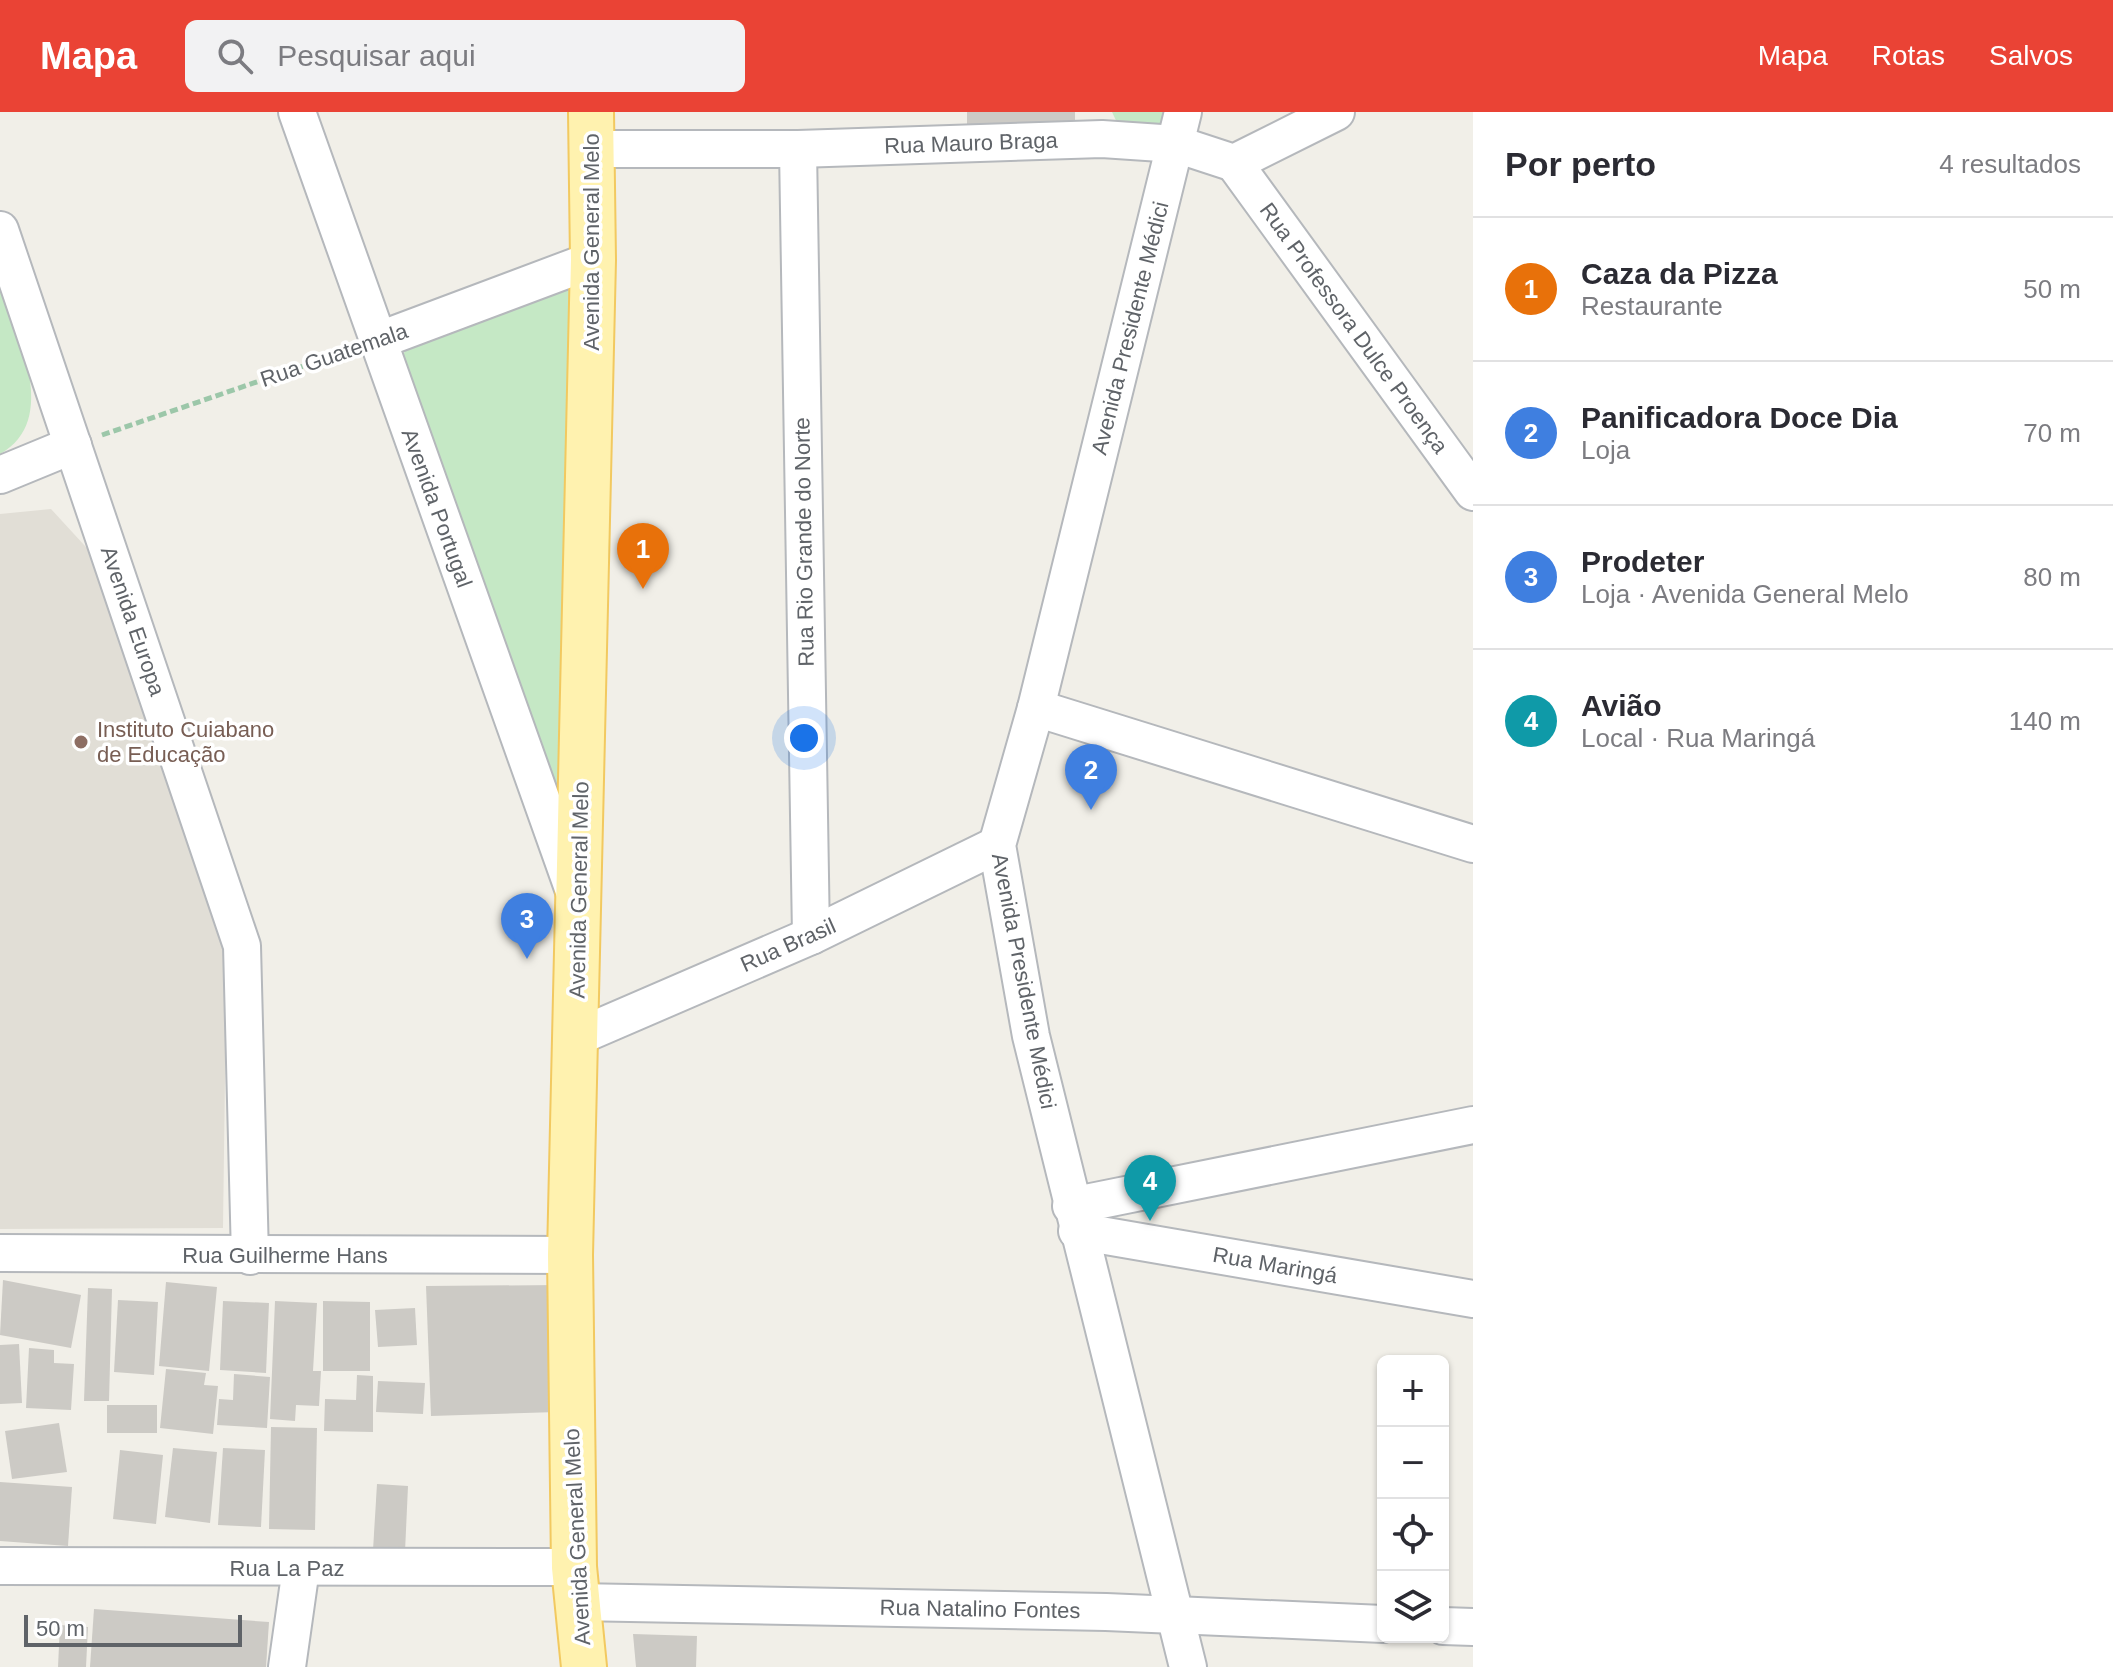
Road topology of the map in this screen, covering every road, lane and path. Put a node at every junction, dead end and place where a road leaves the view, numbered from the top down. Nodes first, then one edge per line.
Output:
1 (297, 112) edge
2 (1336, 112) edge
3 (1102, 126) edge
4 (1179, 128) edge
5 (591, 131) edge
6 (798, 149) junction
7 (1234, 163) junction
8 (0, 230) edge
9 (593, 260) junction
10 (377, 341) junction
11 (73, 445) junction
12 (0, 475) edge
13 (1473, 492) edge
14 (1036, 708) junction
15 (1473, 844) edge
16 (997, 845) junction
17 (579, 904) junction
18 (811, 936) junction
19 (575, 1038) junction
20 (1473, 1125) edge
21 (1074, 1218) junction
22 (0, 1253) edge
23 (570, 1255) junction
24 (250, 1256) junction
25 (1473, 1299) edge
26 (0, 1566) edge
27 (301, 1568) junction
28 (575, 1585) junction
29 (1177, 1616) junction
30 (1377, 1624) edge
31 (1449, 1626) edge
32 (1473, 1627) edge
33 (287, 1667) edge
34 (584, 1667) edge
35 (1188, 1667) edge

1 - 10 street, Avenida Portugal
2 - 7 street
3 - 4 street, Rua Mauro Braga
3 - 6 street, Rua Mauro Braga
4 - 7 street, Rua Mauro Braga
4 - 14 street, Avenida Presidente Médici
5 - 6 street, Rua Mauro Braga
5 - 9 main road, Avenida General Melo
6 - 18 street, Rua Rio Grande do Norte
7 - 13 street, Rua Professora Dulce Proença
8 - 11 street, Avenida Europa
9 - 10 street, Rua Guatemala
9 - 17 main road, Avenida General Melo
10 - 11 path, Rua Guatemala
10 - 17 street, Avenida Portugal
11 - 12 street
11 - 24 street, Avenida Europa
14 - 15 street
14 - 16 street, Avenida Presidente Médici
16 - 18 street, Rua Brasil
16 - 21 street, Avenida Presidente Médici
17 - 19 main road, Avenida General Melo
18 - 19 street, Rua Brasil
19 - 23 main road, Avenida General Melo
20 - 21 street
21 - 25 street, Rua Maringá
21 - 29 street, Avenida Presidente Médici
22 - 24 street, Rua Guilherme Hans
23 - 24 street, Rua Guilherme Hans
23 - 28 main road, Avenida General Melo
26 - 27 street, Rua La Paz
27 - 28 street, Rua La Paz
27 - 33 street
28 - 29 street, Rua Natalino Fontes
28 - 34 main road, Avenida General Melo
29 - 30 street, Rua Natalino Fontes
29 - 35 street, Avenida Presidente Médici
31 - 32 street

